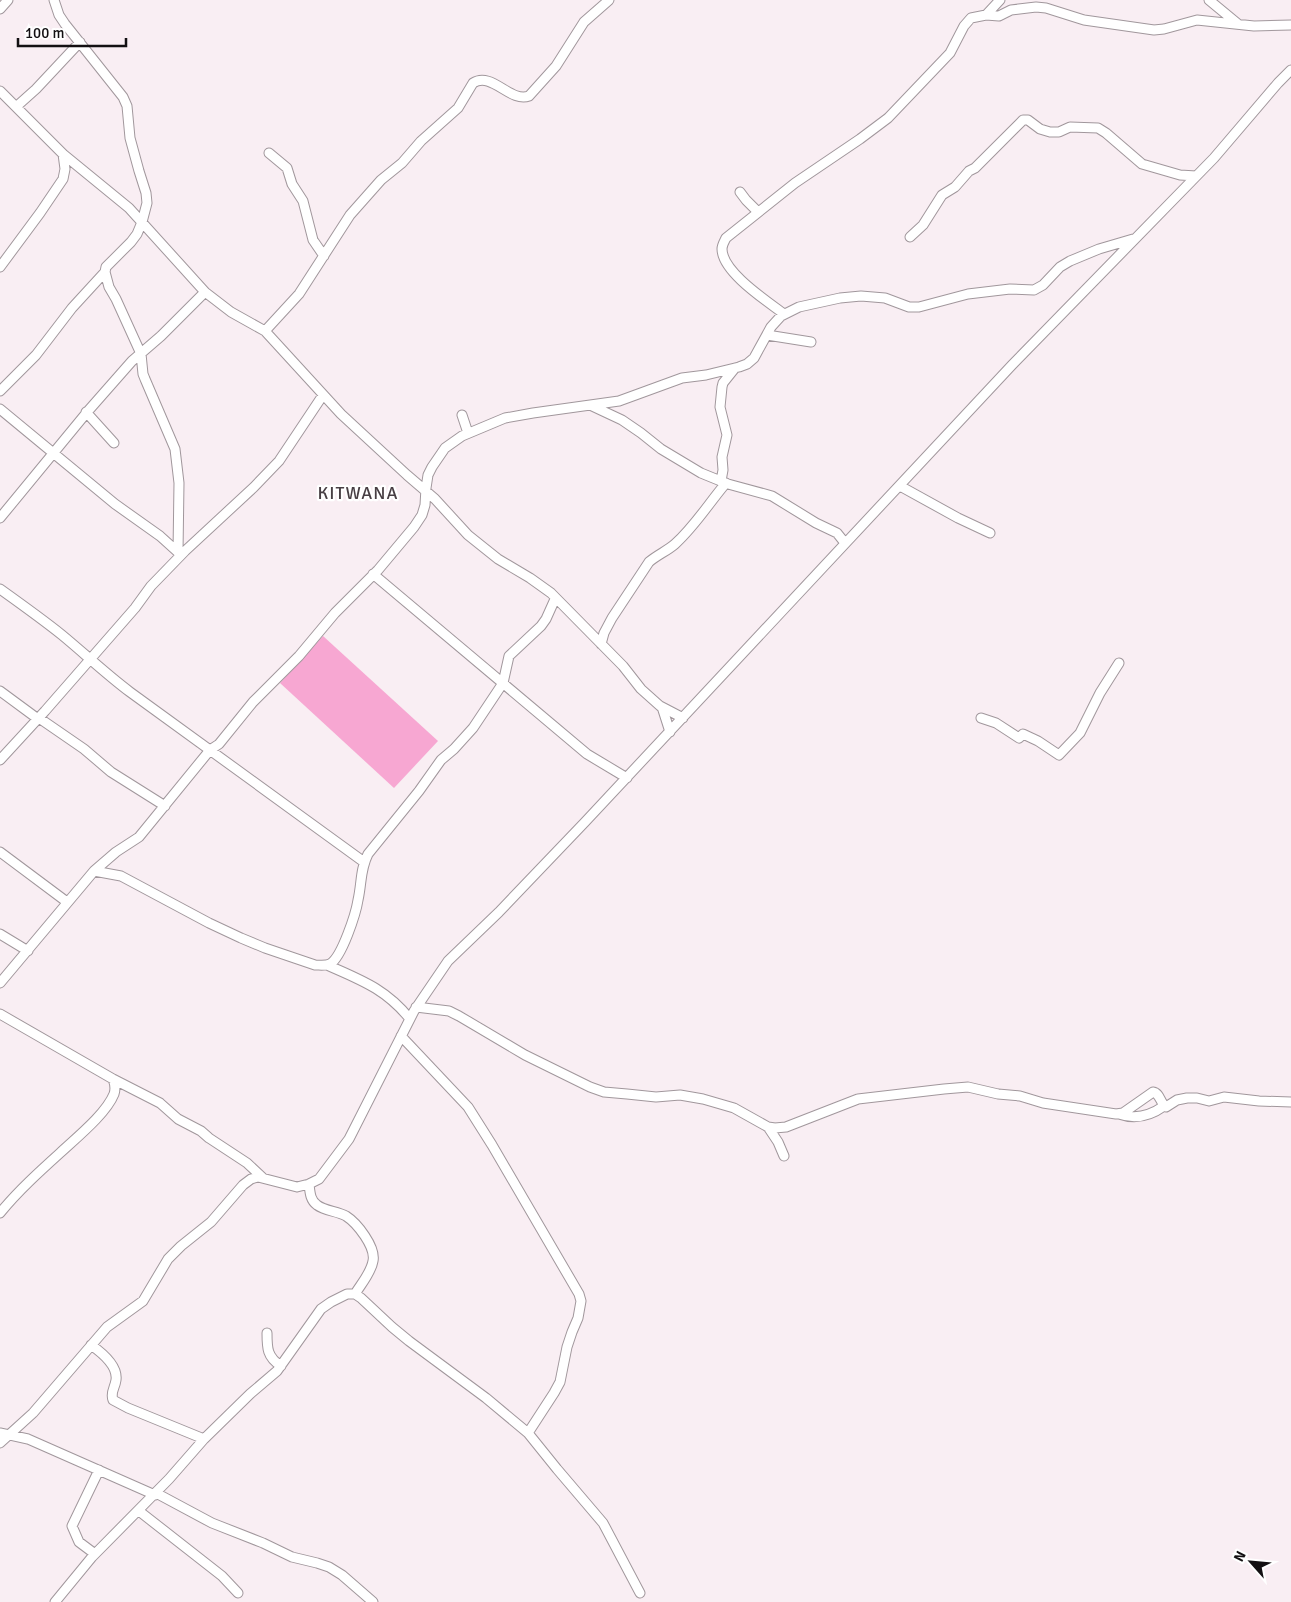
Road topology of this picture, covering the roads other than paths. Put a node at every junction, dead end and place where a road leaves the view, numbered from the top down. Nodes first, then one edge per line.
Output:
1 (8, 0) edge
2 (54, 0) edge
3 (609, 0) edge
4 (1000, 0) edge
5 (1209, 0) edge
6 (0, 9) edge
7 (986, 16) junction
8 (1239, 25) junction
9 (1291, 26) edge
10 (80, 42) junction
11 (1291, 70) edge
12 (0, 90) edge
13 (17, 106) junction
14 (269, 153) dead end
15 (63, 154) junction
16 (1196, 176) junction
17 (740, 192) dead end
18 (758, 212) junction
19 (142, 222) junction
20 (910, 237) dead end
21 (1134, 239) junction
22 (324, 256) junction
23 (0, 267) edge
24 (105, 272) junction
25 (206, 292) junction
26 (784, 314) junction
27 (265, 331) junction
28 (767, 335) junction
29 (811, 342) dead end
30 (141, 354) junction
31 (735, 368) junction
32 (0, 391) edge
33 (323, 395) junction
34 (590, 405) junction
35 (0, 409) edge
36 (86, 412) junction
37 (462, 415) dead end
38 (468, 433) junction
39 (114, 442) dead end
40 (53, 452) junction
41 (724, 482) junction
42 (900, 486) junction
43 (426, 492) junction
44 (0, 518) edge
45 (990, 534) dead end
46 (845, 542) junction
47 (179, 554) junction
48 (373, 574) junction
49 (0, 588) edge
50 (556, 599) junction
51 (601, 644) junction
52 (90, 659) junction
53 (1119, 663) dead end
54 (504, 683) junction
55 (0, 692) edge
56 (662, 707) junction
57 (39, 718) junction
58 (683, 718) junction
59 (981, 718) dead end
60 (670, 732) junction
61 (210, 750) junction
62 (0, 760) edge
63 (627, 778) junction
64 (165, 806) junction
65 (0, 852) edge
66 (364, 862) junction
67 (94, 871) junction
68 (67, 902) junction
69 (0, 934) edge
70 (28, 950) junction
71 (327, 965) junction
72 (0, 983) edge
73 (416, 1007) junction
74 (0, 1014) edge
75 (410, 1019) junction
76 (401, 1036) junction
77 (114, 1079) junction
78 (1291, 1102) edge
79 (1164, 1106) junction
80 (1119, 1114) junction
81 (768, 1127) junction
82 (784, 1156) dead end
83 (263, 1178) junction
84 (309, 1184) junction
85 (0, 1213) edge
86 (355, 1294) junction
87 (268, 1333) dead end
88 (91, 1345) junction
89 (281, 1366) junction
90 (528, 1433) junction
91 (4, 1434) edge
92 (204, 1439) junction
93 (0, 1443) edge
94 (99, 1470) junction
95 (155, 1494) junction
96 (139, 1511) junction
97 (95, 1554) junction
98 (238, 1593) dead end
99 (640, 1593) dead end
100 (55, 1602) edge
101 (373, 1602) edge

1 - 6 street
2 - 10 street
3 - 22 street
4 - 7 street
5 - 8 street
7 - 8 street
7 - 18 street
8 - 9 street
10 - 13 street
10 - 19 street
11 - 16 street
12 - 13 street
13 - 15 street
14 - 22 street
15 - 19 street
15 - 23 street
16 - 20 street
16 - 21 street
17 - 18 street
18 - 26 street
19 - 24 street
19 - 25 street
21 - 26 street
21 - 42 street
22 - 27 street
24 - 30 street
24 - 32 street
25 - 27 street
25 - 30 street
26 - 28 street
27 - 33 street
28 - 29 street
28 - 31 street
30 - 36 street
30 - 47 street
31 - 34 street
31 - 41 street
33 - 43 street
33 - 47 street
34 - 38 street
34 - 41 street
35 - 40 street
36 - 39 street
36 - 40 street
37 - 38 street
38 - 43 street
40 - 44 street
40 - 47 street
41 - 46 street
41 - 51 street
42 - 45 street
42 - 46 street
43 - 48 street
43 - 50 street
46 - 58 street
47 - 52 street
48 - 54 street
48 - 61 street
49 - 52 street
50 - 51 street
50 - 54 street
51 - 56 street
52 - 57 street
52 - 61 street
53 - 59 street
54 - 63 street
54 - 66 street
55 - 57 street
56 - 58 street
56 - 60 street
57 - 62 street
57 - 64 street
58 - 60 street
60 - 63 street
61 - 64 street
61 - 66 street
63 - 73 street
64 - 67 street
65 - 68 street
66 - 71 street
67 - 68 street
67 - 71 street
68 - 70 street
69 - 70 street
70 - 72 street
71 - 75 street
73 - 75 street
73 - 81 street
74 - 77 street
75 - 76 street
76 - 84 street
76 - 90 street
77 - 83 street
77 - 85 street
78 - 79 street
79 - 80 street
79 - 80 street
80 - 81 street
81 - 82 street
83 - 84 street
83 - 88 street
84 - 86 street
86 - 89 street
86 - 90 street
87 - 89 street
88 - 91 street
88 - 92 street
89 - 92 street
90 - 99 street
91 - 93 street
91 - 94 street
92 - 95 street
94 - 95 street
94 - 97 street
95 - 96 street
95 - 101 street
96 - 97 street
96 - 98 street
97 - 100 street

